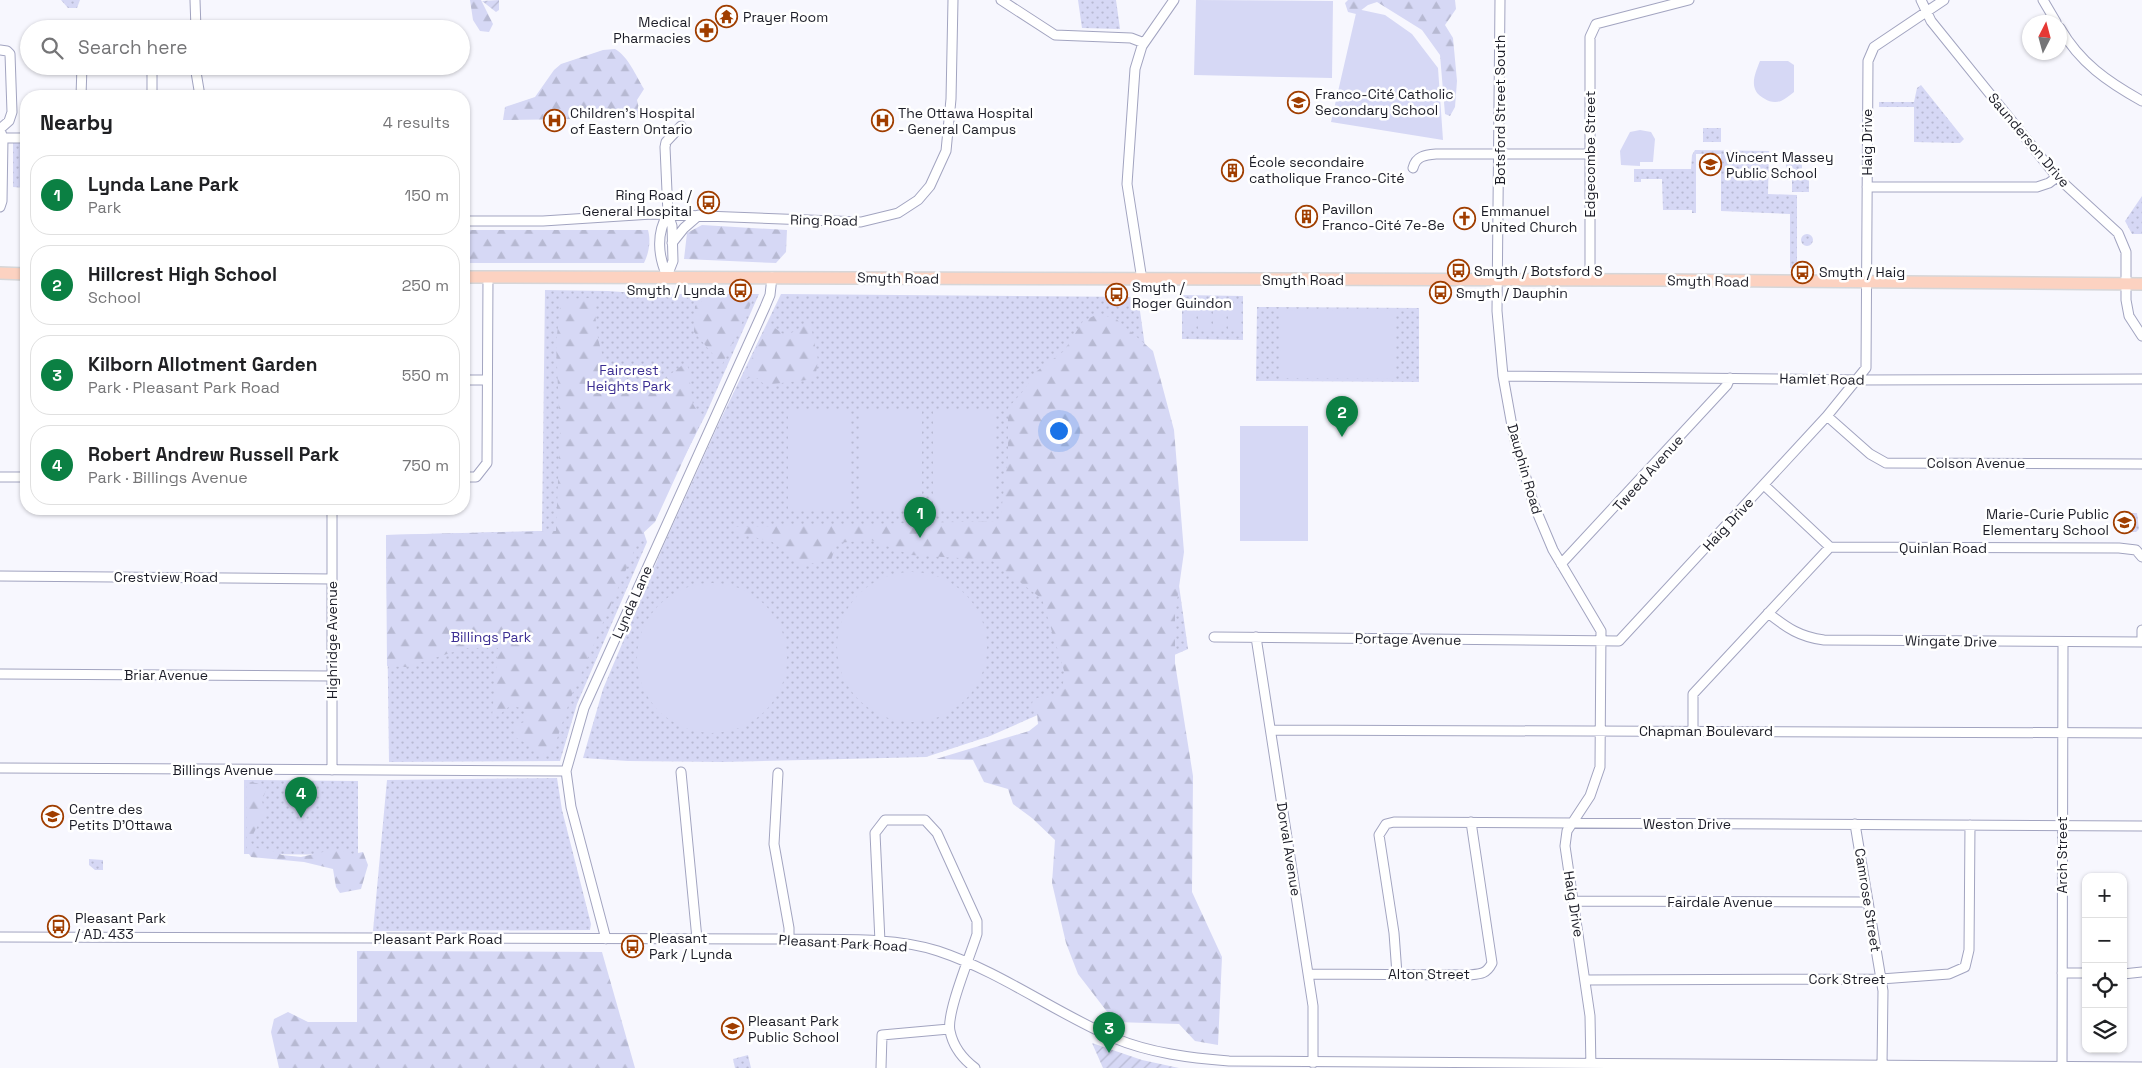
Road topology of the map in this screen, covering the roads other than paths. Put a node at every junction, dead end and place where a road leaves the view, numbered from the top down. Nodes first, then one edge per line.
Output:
1 (195, 0) edge
2 (954, 0) edge
3 (1001, 0) edge
4 (1174, 0) edge
5 (1500, 0) edge
6 (1689, 0) edge
7 (1944, 0) edge
8 (2042, 0) edge
9 (1923, 6) edge
10 (2052, 15) edge
11 (196, 20) edge
12 (2067, 41) edge
13 (1144, 43) junction
14 (0, 50) edge
15 (82, 75) edge
16 (152, 75) edge
17 (197, 75) edge
18 (81, 90) edge
19 (152, 90) edge
20 (199, 90) edge
21 (2142, 101) edge
22 (681, 126) dead end
23 (1, 132) edge
24 (20, 137) edge
25 (1500, 154) junction
26 (1590, 154) junction
27 (1413, 168) dead end
28 (2057, 177) junction
29 (1867, 187) junction
30 (0, 207) edge
31 (668, 214) junction
32 (700, 216) junction
33 (470, 221) edge
34 (672, 243) junction
35 (0, 273) edge
36 (20, 274) edge
37 (470, 276) edge
38 (667, 276) junction
39 (488, 277) junction
40 (772, 277) junction
41 (1142, 280) junction
42 (1590, 280) junction
43 (1498, 281) junction
44 (1866, 282) junction
45 (2127, 284) junction
46 (2142, 284) edge
47 (2142, 336) edge
48 (1503, 376) junction
49 (1730, 378) junction
50 (2142, 379) edge
51 (470, 380) edge
52 (487, 380) junction
53 (1858, 380) junction
54 (1827, 416) junction
55 (2142, 464) edge
56 (0, 477) edge
57 (20, 477) edge
58 (470, 477) edge
59 (1764, 485) junction
60 (332, 515) edge
61 (1830, 547) junction
62 (2142, 557) edge
63 (1562, 564) junction
64 (0, 576) edge
65 (332, 579) junction
66 (1768, 613) junction
67 (2142, 630) edge
68 (1214, 637) dead end
69 (1256, 637) junction
70 (1601, 642) junction
71 (2062, 642) junction
72 (2142, 642) edge
73 (0, 674) edge
74 (332, 676) junction
75 (1271, 730) junction
76 (1600, 730) junction
77 (1692, 731) junction
78 (2063, 732) junction
79 (2142, 733) edge
80 (0, 768) edge
81 (332, 770) junction
82 (566, 771) junction
83 (681, 772) dead end
84 (778, 773) dead end
85 (1470, 822) junction
86 (1571, 824) junction
87 (1856, 824) junction
88 (1970, 825) junction
89 (2062, 826) junction
90 (2142, 826) edge
91 (1573, 902) junction
92 (1867, 902) junction
93 (0, 937) edge
94 (606, 939) junction
95 (697, 939) junction
96 (789, 939) junction
97 (880, 942) junction
98 (968, 964) junction
99 (2142, 972) edge
100 (2062, 973) junction
101 (2082, 973) edge
102 (1308, 974) junction
103 (1397, 974) junction
104 (2127, 974) edge
105 (1881, 979) junction
106 (1585, 980) junction
107 (949, 1029) junction
108 (1313, 1062) junction
109 (1882, 1065) junction
110 (1591, 1066) edge
111 (1682, 1066) edge
112 (2142, 1066) edge
113 (1969, 1067) edge
114 (2062, 1067) edge
115 (881, 1068) edge
116 (975, 1068) edge

1 - 11 street
2 - 32 street, Ring Road
3 - 13 street
4 - 13 street
5 - 25 street, Botsford Street South
6 - 26 street, Edgecombe Street
7 - 9 street, Haig Drive
8 - 10 street
9 - 28 street, Saunderson Drive
9 - 29 street, Haig Drive
12 - 21 street
13 - 41 street
14 - 23 street
15 - 18 street
16 - 19 street
17 - 20 street
22 - 31 street
23 - 24 street
23 - 30 street
25 - 26 street
25 - 27 street
25 - 43 street, Botsford Street South
26 - 42 street, Edgecombe Street
28 - 29 street
28 - 45 street, Saunderson Drive
29 - 44 street, Haig Drive
31 - 32 street, Ring Road
31 - 33 street, Ring Road
31 - 34 street
31 - 38 street
32 - 34 street
34 - 38 street
35 - 36 main road
37 - 39 main road, Smyth Road
38 - 39 main road, Smyth Road
38 - 40 main road, Smyth Road
39 - 52 street
40 - 41 main road, Smyth Road
40 - 82 street, Lynda Lane
41 - 43 main road, Smyth Road
42 - 43 main road, Smyth Road
42 - 44 main road, Smyth Road
43 - 48 street, Dauphin Road
44 - 45 main road, Smyth Road
44 - 53 street, Haig Drive
45 - 46 main road, Smyth Road
45 - 47 street, Saunderson Drive
48 - 49 street, Hamlet Road
48 - 63 street, Dauphin Road
49 - 53 street, Hamlet Road
49 - 63 street, Tweed Avenue
50 - 53 street, Hamlet Road
51 - 52 street
52 - 58 street
53 - 54 street, Haig Drive
54 - 55 street, Colson Avenue
54 - 59 street, Haig Drive
56 - 57 street
59 - 61 street
59 - 70 street, Haig Drive
60 - 65 street, Highridge Avenue
61 - 62 street, Quinlan Road
61 - 66 street
63 - 70 street, Dauphin Road
64 - 65 street, Crestview Road
65 - 74 street, Highridge Avenue
66 - 71 street, Wingate Drive
66 - 77 street
67 - 72 street
68 - 69 street, Portage Avenue
69 - 70 street, Portage Avenue
69 - 75 street, Dorval Avenue
70 - 76 street, Haig Drive
71 - 72 street, Wingate Drive
71 - 78 street, Arch Street
73 - 74 street, Briar Avenue
74 - 81 street, Highridge Avenue
75 - 76 street, Chapman Boulevard
75 - 102 street, Dorval Avenue
76 - 77 street, Chapman Boulevard
76 - 86 street, Haig Drive
77 - 78 street, Chapman Boulevard
78 - 79 street, Chapman Boulevard
78 - 89 street, Arch Street
80 - 81 street, Billings Avenue
81 - 82 street, Billings Avenue
82 - 94 street, Lynda Lane
83 - 95 street
84 - 96 street
85 - 86 street, Weston Drive
85 - 103 street, Weston Drive
85 - 103 street, Alton Street
86 - 87 street, Weston Drive
86 - 91 street, Haig Drive
87 - 88 street, Weston Drive
87 - 92 street, Camrose Street
88 - 89 street, Weston Drive
88 - 105 street, Cork Street
89 - 90 street, Weston Drive
89 - 100 street, Arch Street
91 - 92 street, Fairdale Avenue
91 - 106 street, Haig Drive
92 - 105 street, Camrose Street
93 - 94 street, Pleasant Park Road
94 - 95 street, Pleasant Park Road
95 - 96 street, Pleasant Park Road
96 - 97 street, Pleasant Park Road
97 - 98 street, Pleasant Park Road
97 - 98 street
98 - 107 street
98 - 108 street, Pleasant Park Road
99 - 104 street
100 - 101 street
100 - 114 street, Arch Street
102 - 103 street, Alton Street
102 - 108 street, Dorval Avenue
105 - 106 street, Cork Street
105 - 109 street, Camrose Street
106 - 110 street, Haig Drive
107 - 115 street
107 - 116 street
108 - 110 street, Pleasant Park Road
109 - 111 street, Pleasant Park Road
109 - 113 street, Pleasant Park Road
110 - 111 street, Pleasant Park Road
112 - 114 street, Pleasant Park Road
113 - 114 street, Pleasant Park Road

